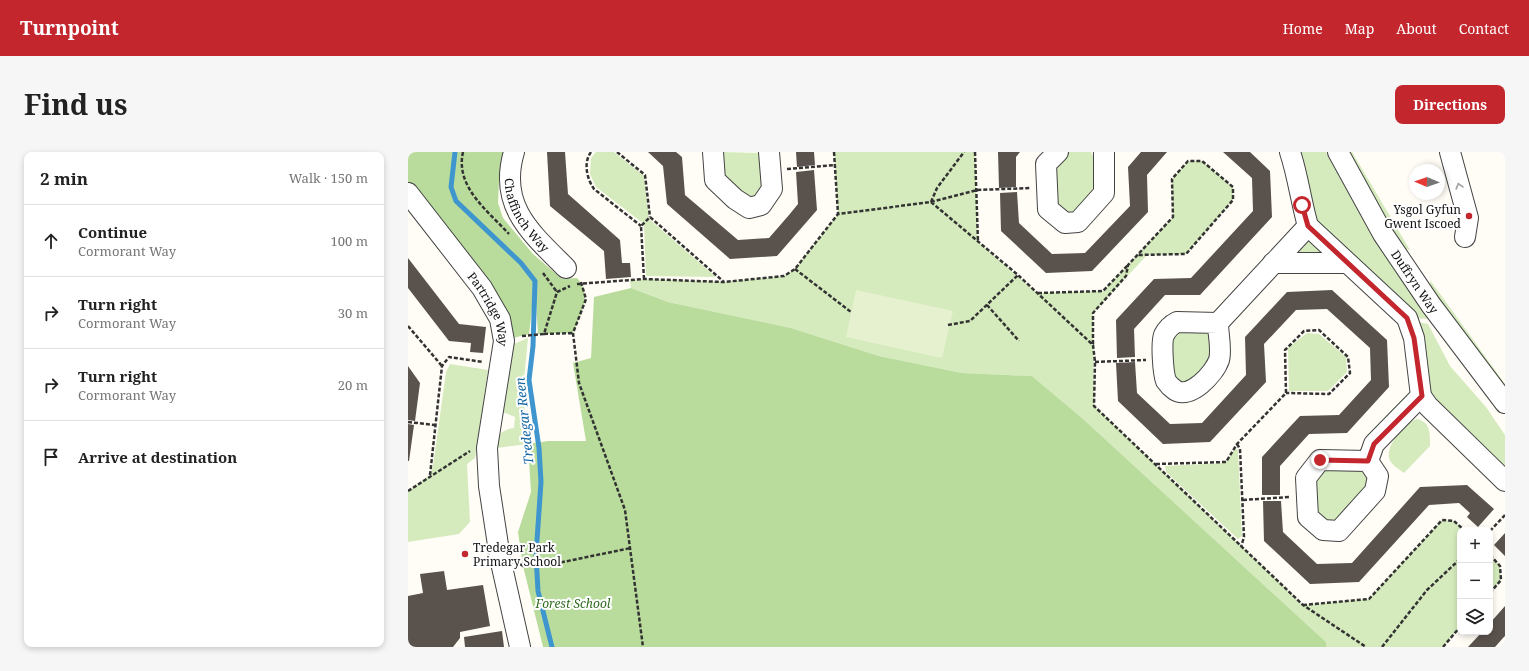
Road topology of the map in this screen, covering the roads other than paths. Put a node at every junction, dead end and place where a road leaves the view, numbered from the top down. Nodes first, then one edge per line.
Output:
1 (514, 152) edge
2 (713, 152) edge
3 (1058, 152) edge
4 (1104, 152) edge
5 (1290, 152) edge
6 (1338, 152) edge
7 (1450, 152) edge
8 (770, 161) edge
9 (408, 193) edge
10 (1308, 226) junction
11 (1465, 237) dead end
12 (1346, 262) junction
13 (1273, 263) junction
14 (566, 268) dead end
15 (1218, 323) junction
16 (1422, 396) junction
17 (1505, 403) edge
18 (1368, 461) junction
19 (1505, 481) edge
20 (520, 647) edge

1 - 14 street, Chaffinch Way
2 - 8 street
3 - 4 street
5 - 10 street
6 - 17 street, Duffryn Way
11 -> 7 street
9 - 20 street, Partridge Way
10 - 12 street
10 - 13 street
12 - 13 street
12 - 16 street
13 - 15 street
15 - 15 street
16 - 18 street
16 - 19 street
18 - 18 street

